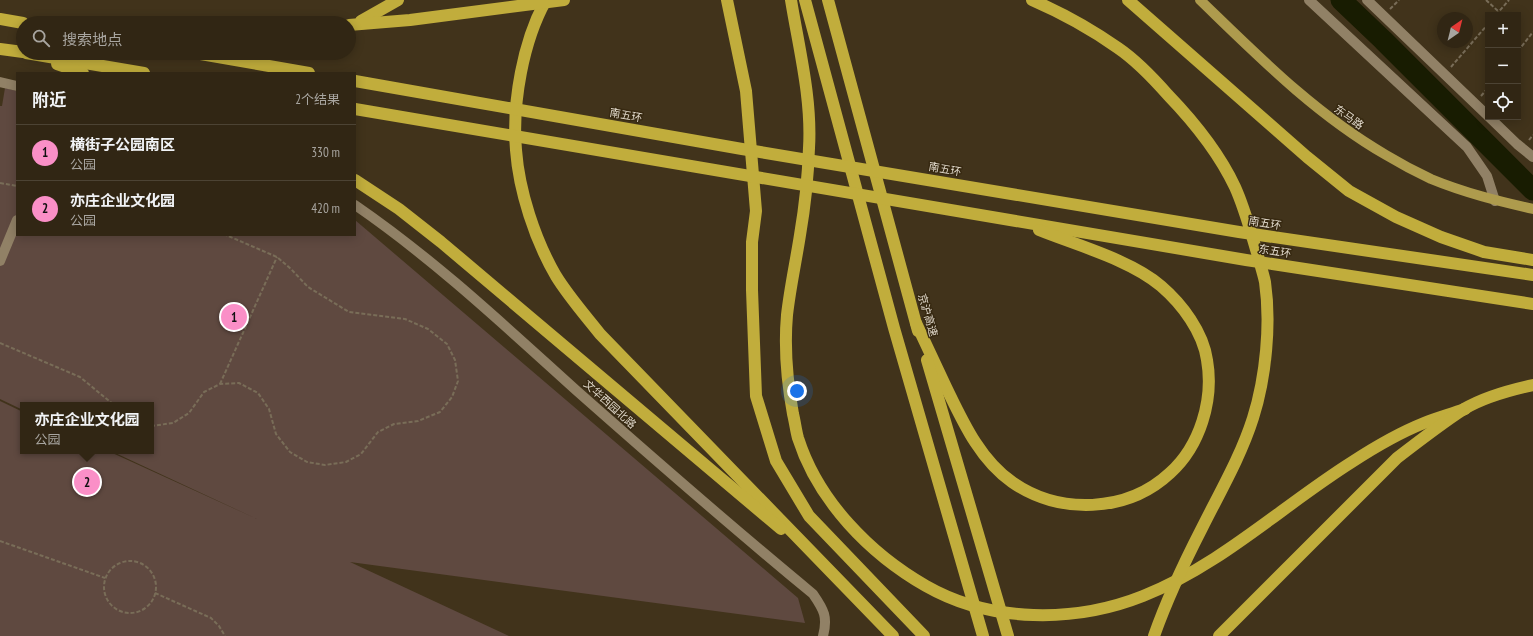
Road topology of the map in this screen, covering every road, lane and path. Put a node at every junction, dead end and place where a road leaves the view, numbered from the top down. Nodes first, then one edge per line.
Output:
1 (398, 0) edge
2 (546, 0) edge
3 (564, 0) edge
4 (727, 0) edge
5 (792, 0) edge
6 (806, 0) edge
7 (828, 0) edge
8 (1032, 0) edge
9 (1128, 0) edge
10 (1200, 0) edge
11 (1309, 0) edge
12 (1367, 0) edge
13 (1486, 0) edge
14 (1508, 0) edge
15 (1499, 12) joint
16 (0, 19) edge
17 (16, 22) edge
18 (356, 22) edge
19 (356, 24) edge
20 (1485, 27) edge
21 (1533, 32) edge
22 (1521, 48) edge
23 (0, 49) edge
24 (16, 51) edge
25 (45, 60) edge
26 (68, 60) edge
27 (235, 60) edge
28 (80, 72) edge
29 (138, 72) edge
30 (303, 72) edge
31 (1445, 74) junction
32 (356, 81) edge
33 (0, 82) edge
34 (16, 86) edge
35 (356, 109) edge
36 (1485, 114) edge
37 (1491, 120) edge
38 (1533, 157) edge
39 (356, 181) edge
40 (0, 183) edge
41 (16, 186) edge
42 (1495, 201) junction
43 (356, 206) edge
44 (1533, 210) edge
45 (1014, 220) junction
46 (16, 222) edge
47 (228, 236) edge
48 (277, 257) junction
49 (1533, 260) edge
50 (0, 262) edge
51 (1533, 275) edge
52 (1533, 304) edge
53 (916, 323) junction
54 (0, 343) edge
55 (220, 384) junction
56 (1533, 385) edge
57 (110, 402) edge
58 (1465, 409) junction
59 (154, 426) edge
60 (0, 541) edge
61 (836, 576) junction
62 (105, 578) junction
63 (155, 593) junction
64 (225, 636) edge
65 (823, 636) edge
66 (893, 636) edge
67 (924, 636) edge
68 (983, 636) edge
69 (1008, 636) edge
70 (1154, 636) edge
71 (1219, 636) edge

1 - 18 highway
2 - 61 highway
3 - 19 highway
4 - 67 highway
5 - 58 highway
6 - 68 highway
7 - 53 highway, 京沪高速
8 - 70 highway
9 - 49 highway
10 - 42 main road, 东马路
11 - 42 street
12 - 31 street
13 - 15 path
14 - 15 path
16 - 17 highway
20 - 31 path
21 - 22 path
23 - 24 highway
25 - 28 highway
26 - 29 highway
27 - 30 highway
31 - 36 street
32 - 51 highway, 南五环
33 - 34 street
35 - 45 highway
37 - 38 street
39 - 61 highway
40 - 41 path
42 - 44 main road, 东马路
43 - 65 street, 文华西园北路
45 - 52 highway, 东五环
45 - 53 highway
46 - 50 street
47 - 48 path
48 - 55 path
48 - 55 path
53 - 69 highway, 京沪高速
54 - 57 path
55 - 59 path
56 - 58 highway
58 - 71 highway
60 - 62 path
61 - 66 highway
62 - 63 path
62 - 63 path
63 - 64 path

